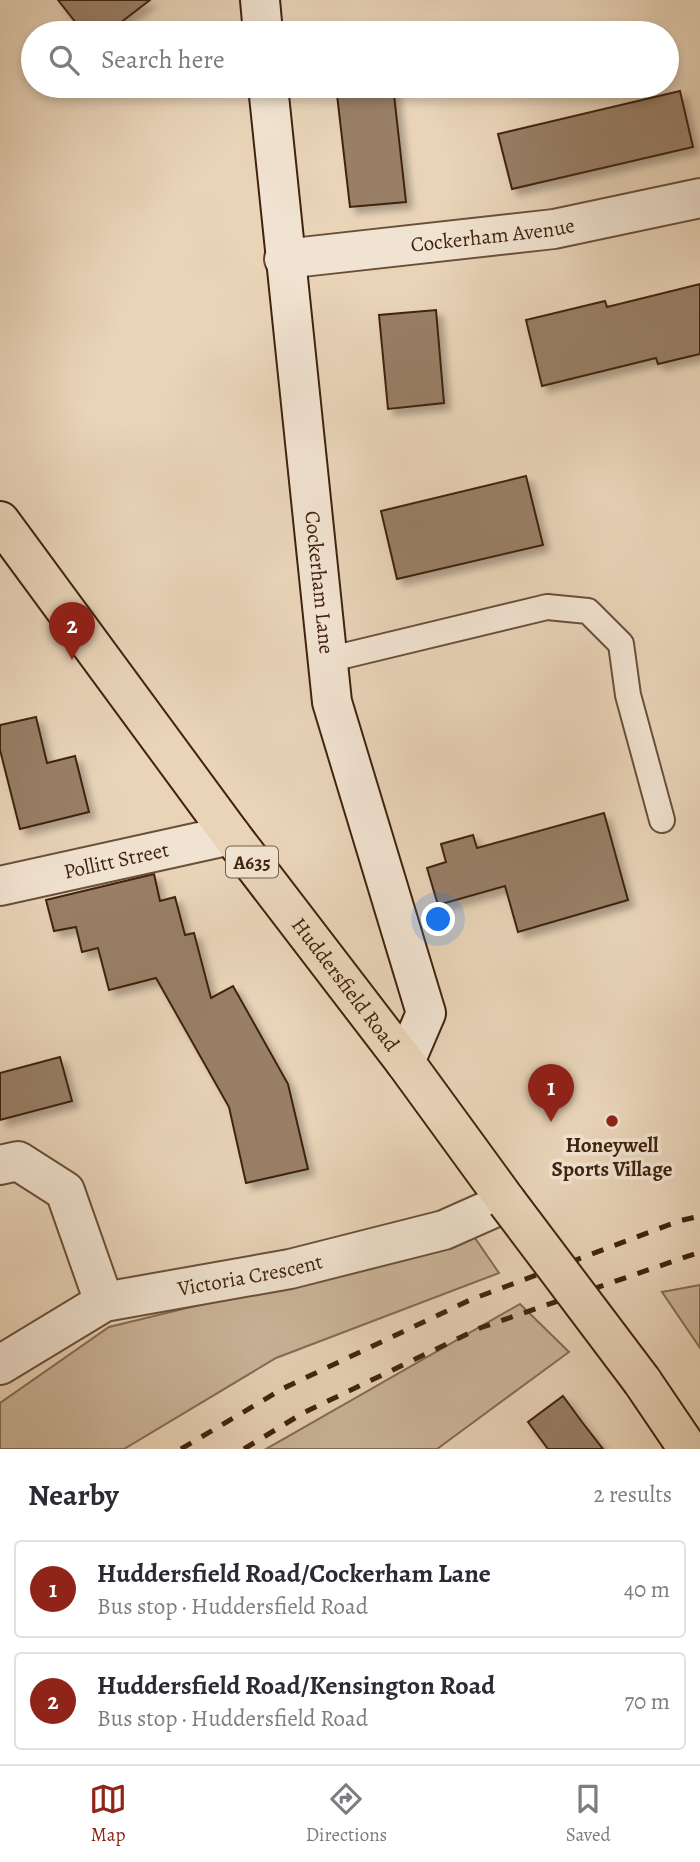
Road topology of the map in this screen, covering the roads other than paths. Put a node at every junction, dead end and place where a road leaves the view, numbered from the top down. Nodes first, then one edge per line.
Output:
1 (260, 0) edge
2 (262, 21) edge
3 (269, 98) edge
4 (700, 198) edge
5 (284, 259) junction
6 (0, 521) edge
7 (327, 660) junction
8 (662, 820) dead end
9 (231, 835) junction
10 (0, 886) edge
11 (405, 1062) junction
12 (0, 1165) edge
13 (507, 1202) junction
14 (104, 1302) junction
15 (0, 1364) edge
16 (688, 1449) edge

1 - 2 street
3 - 5 street, Cockerham Lane
4 - 5 street, Cockerham Avenue
5 - 7 street, Cockerham Lane
6 - 9 highway, Huddersfield Road / A635
7 - 8 lane
7 - 11 street, Cockerham Lane
9 - 10 street, Pollitt Street
9 - 11 highway, Huddersfield Road / A635
11 - 13 highway, Huddersfield Road / A635
12 - 14 street
13 - 14 street, Victoria Crescent
13 - 16 highway, Huddersfield Road / A635, bridge
14 - 15 street, Victoria Crescent

